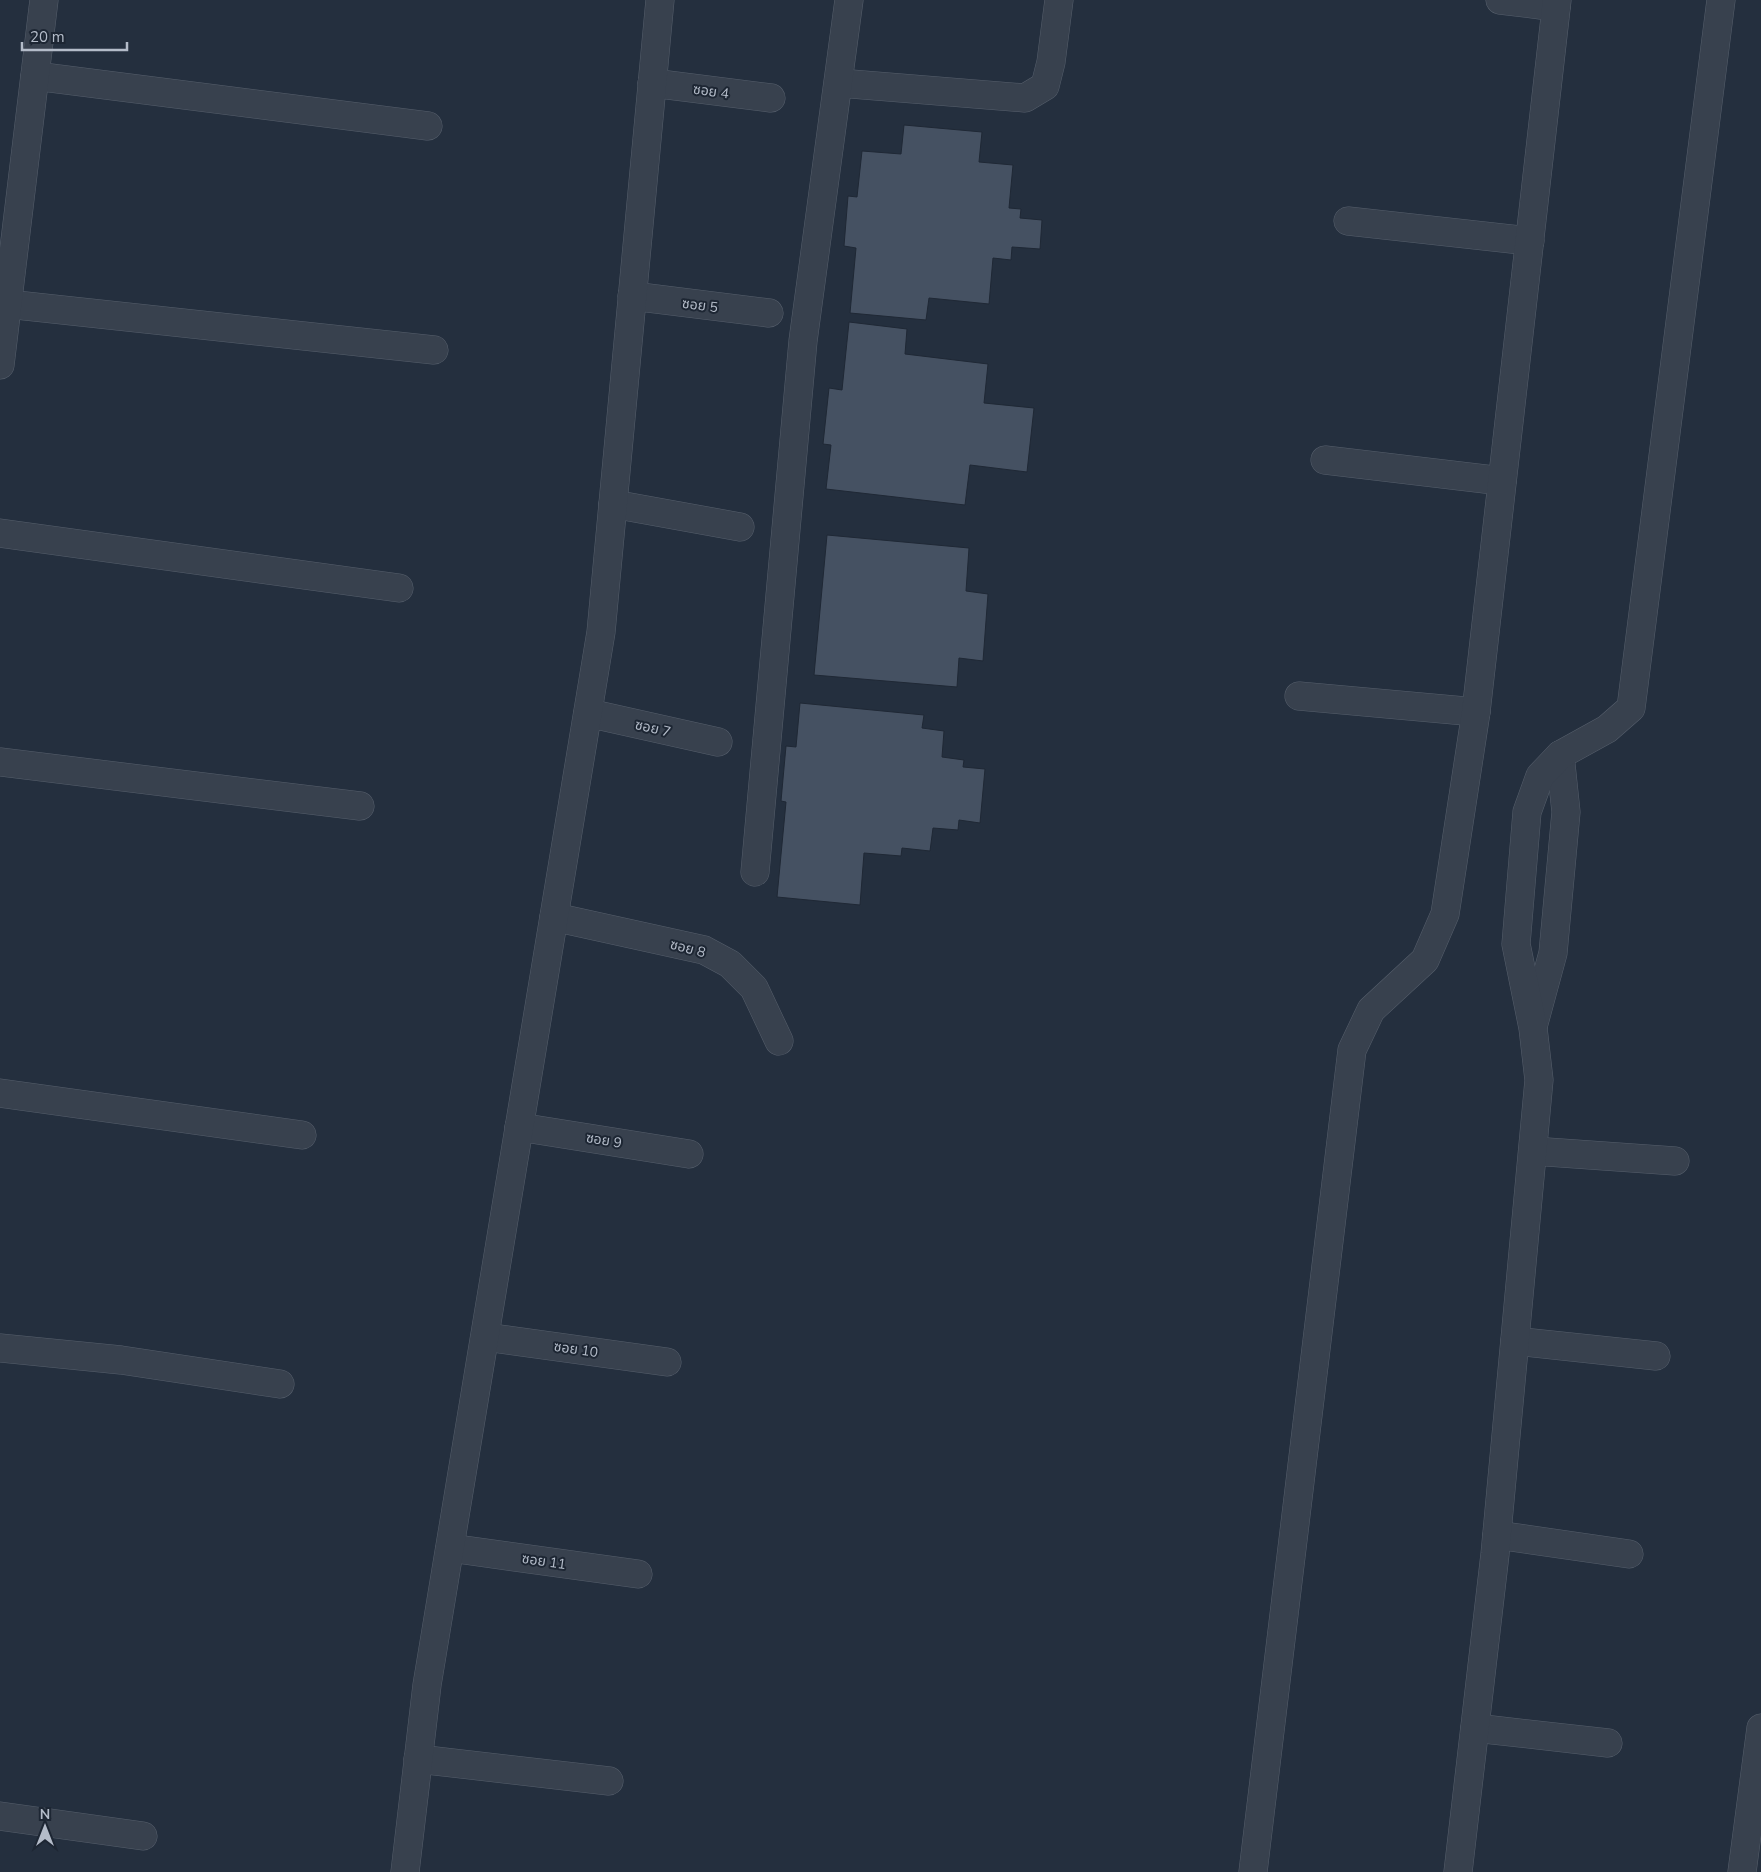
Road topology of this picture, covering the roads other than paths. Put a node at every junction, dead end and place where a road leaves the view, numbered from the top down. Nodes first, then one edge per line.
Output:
1 (44, 0) edge
2 (660, 0) edge
3 (849, 0) edge
4 (1059, 0) edge
5 (1500, 0) edge
6 (1721, 0) edge
7 (1556, 4) edge
8 (35, 76) junction
9 (652, 83) junction
10 (839, 83) junction
11 (771, 98) dead end
12 (428, 126) dead end
13 (1348, 221) dead end
14 (1530, 241) junction
15 (632, 296) junction
16 (7, 304) junction
17 (769, 313) dead end
18 (434, 350) dead end
19 (0, 365) edge
20 (1325, 460) dead end
21 (1502, 481) junction
22 (613, 504) junction
23 (740, 527) dead end
24 (0, 533) edge
25 (398, 588) dead end
26 (1299, 696) dead end
27 (1476, 712) junction
28 (588, 713) junction
29 (718, 742) dead end
30 (1560, 755) junction
31 (0, 762) edge
32 (360, 806) dead end
33 (756, 872) dead end
34 (554, 917) junction
35 (1533, 1028) junction
36 (779, 1040) dead end
37 (0, 1093) edge
38 (519, 1127) junction
39 (302, 1135) dead end
40 (1533, 1151) junction
41 (690, 1154) dead end
42 (1676, 1161) dead end
43 (484, 1336) junction
44 (1515, 1341) junction
45 (0, 1348) edge
46 (1656, 1356) dead end
47 (667, 1362) dead end
48 (280, 1384) dead end
49 (1497, 1535) junction
50 (450, 1548) junction
51 (1629, 1554) dead end
52 (638, 1574) dead end
53 (1475, 1728) junction
54 (1761, 1728) edge
55 (1608, 1743) dead end
56 (1759, 1756) edge
57 (418, 1759) junction
58 (609, 1780) dead end
59 (0, 1816) edge
60 (144, 1836) dead end
61 (405, 1872) edge
62 (1253, 1872) edge
63 (1458, 1872) edge
64 (1742, 1872) edge

1 - 8 street
2 - 9 street
3 - 10 street
4 - 10 street
5 - 7 street
6 - 30 street
7 - 14 street
8 - 12 street
8 - 16 street
9 - 11 street, ซอย 4
9 - 15 street
10 - 33 street
13 - 14 street
14 - 21 street
15 - 17 street, ซอย 5
15 - 22 street
16 - 18 street
16 - 19 street
20 - 21 street
21 - 27 street
22 - 23 street
22 - 28 street
24 - 25 street
26 - 27 street
27 - 62 street
28 - 29 street, ซอย 7
28 - 34 street
30 - 35 street
30 - 35 street
31 - 32 street
34 - 36 street, ซอย 8
34 - 38 street
35 - 40 street
37 - 39 street
38 - 41 street, ซอย 9
38 - 43 street
40 - 42 street
40 - 44 street
43 - 47 street, ซอย 10
43 - 50 street
44 - 46 street
44 - 49 street
45 - 48 street
49 - 51 street
49 - 53 street
50 - 52 street, ซอย 11
50 - 57 street
53 - 55 street
53 - 63 street
54 - 56 street
56 - 64 street
57 - 58 street
57 - 61 street
59 - 60 street

